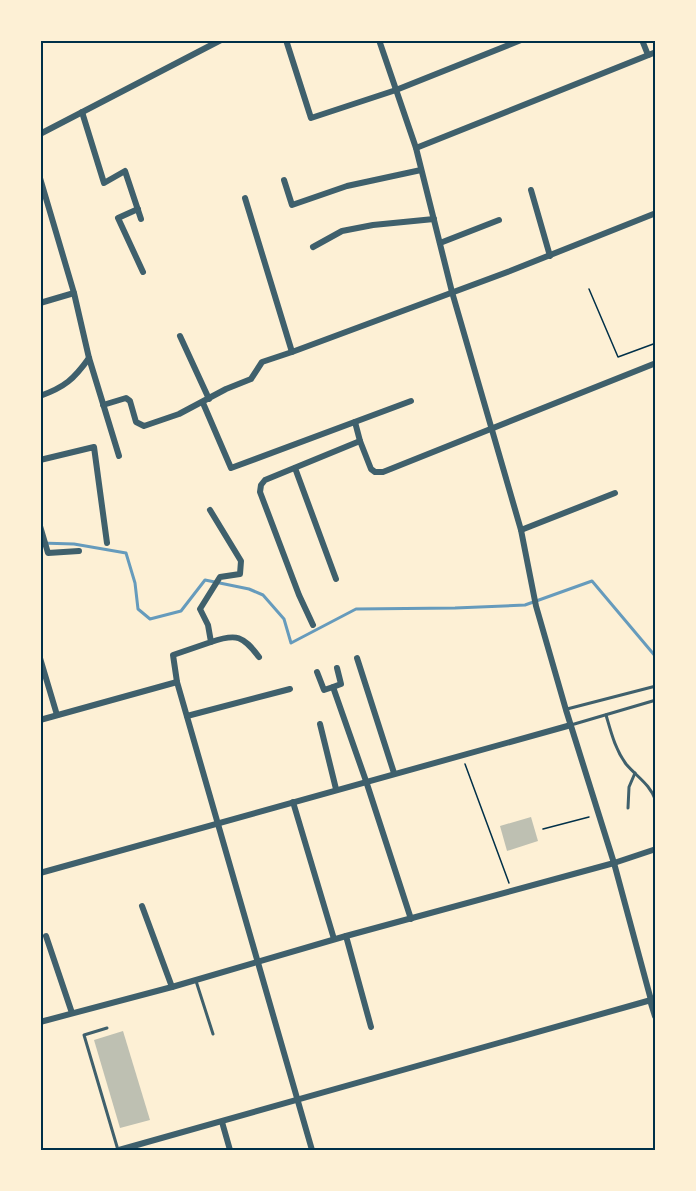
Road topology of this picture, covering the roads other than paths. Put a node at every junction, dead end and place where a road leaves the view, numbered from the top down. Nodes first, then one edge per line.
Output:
1 (221, 40) edge
2 (286, 40) edge
3 (379, 40) edge
4 (521, 40) edge
5 (642, 40) edge
6 (656, 52) edge
7 (648, 55) junction
8 (396, 90) junction
9 (82, 112) junction
10 (40, 135) edge
11 (416, 148) junction
12 (421, 170) junction
13 (40, 178) edge
14 (284, 180) dead end
15 (531, 190) dead end
16 (245, 198) dead end
17 (138, 209) junction
18 (656, 213) edge
19 (141, 219) dead end
20 (434, 219) junction
21 (499, 220) dead end
22 (440, 243) junction
23 (313, 248) dead end
24 (550, 256) junction
25 (143, 272) dead end
26 (452, 292) junction
27 (74, 293) junction
28 (40, 303) edge
29 (180, 336) dead end
30 (292, 352) junction
31 (88, 358) junction
32 (656, 363) edge
33 (40, 396) edge
34 (206, 401) junction
35 (411, 401) dead end
36 (103, 405) junction
37 (355, 422) junction
38 (492, 429) junction
39 (360, 441) junction
40 (119, 456) dead end
41 (40, 460) edge
42 (295, 468) junction
43 (615, 494) dead end
44 (210, 510) dead end
45 (40, 526) edge
46 (521, 530) junction
47 (107, 543) dead end
48 (78, 551) dead end
49 (336, 579) dead end
50 (313, 625) dead end
51 (211, 642) junction
52 (259, 657) dead end
53 (40, 658) edge
54 (357, 658) dead end
55 (337, 668) dead end
56 (317, 672) dead end
57 (177, 682) junction
58 (656, 686) edge
59 (333, 687) junction
60 (291, 689) dead end
61 (656, 700) edge
62 (566, 710) junction
63 (57, 715) junction
64 (606, 715) junction
65 (187, 716) junction
66 (40, 720) edge
67 (320, 724) dead end
68 (571, 725) junction
69 (394, 773) junction
70 (635, 773) junction
71 (366, 781) junction
72 (336, 789) junction
73 (293, 801) junction
74 (656, 801) edge
75 (628, 808) dead end
76 (218, 823) junction
77 (656, 849) edge
78 (614, 863) junction
79 (40, 873) edge
80 (142, 906) dead end
81 (411, 919) junction
82 (46, 936) dead end
83 (346, 936) junction
84 (334, 939) junction
85 (256, 962) junction
86 (195, 980) junction
87 (172, 987) junction
88 (653, 999) edge
89 (72, 1013) junction
90 (656, 1016) edge
91 (40, 1022) edge
92 (371, 1027) dead end
93 (107, 1028) dead end
94 (213, 1034) dead end
95 (299, 1099) junction
96 (222, 1122) junction
97 (118, 1150) edge
98 (231, 1150) edge
99 (312, 1150) edge

1 - 9 street
2 - 8 street
3 - 8 street
4 - 8 street
5 - 7 street
6 - 7 street
7 - 11 street
8 - 11 street
9 - 10 street
9 - 17 street
11 - 12 street
12 - 14 street
12 - 20 street
13 - 27 street
15 - 24 street
16 - 30 street
17 - 19 street
17 - 25 street
18 - 24 street
20 - 22 street
20 - 23 street
21 - 22 street
22 - 26 street
24 - 26 street
26 - 30 street
26 - 38 street
27 - 28 street
27 - 31 street
29 - 34 street
30 - 34 street
31 - 33 street
31 - 36 street
32 - 38 street
34 - 36 street
34 - 37 street
35 - 37 street
36 - 40 street
37 - 39 street
38 - 39 street
38 - 46 street
39 - 42 street
41 - 47 street
42 - 49 street
42 - 50 street
43 - 46 street
44 - 51 street
45 - 48 street
46 - 62 street
51 - 52 street
51 - 57 street
53 - 63 street
54 - 69 street
55 - 59 street
56 - 59 street
57 - 63 street
57 - 65 street
58 - 62 lane
59 - 71 street
60 - 65 street
61 - 64 lane
62 - 68 street
63 - 66 street
64 - 68 lane
64 - 70 lane
65 - 76 street
67 - 72 street
68 - 69 street
68 - 78 street
69 - 71 street
70 - 74 lane
70 - 75 lane
71 - 72 street
71 - 81 street
72 - 73 street
73 - 76 street
73 - 84 street
76 - 79 street
76 - 85 street
77 - 78 street
78 - 81 street
78 - 88 street
80 - 87 street
81 - 83 street
82 - 89 street
83 - 84 street
83 - 92 street
84 - 85 street
85 - 86 street
85 - 95 street
86 - 87 street
86 - 94 lane
87 - 89 street
88 - 90 street
88 - 95 street
89 - 91 street
93 - 97 lane
95 - 96 street
95 - 99 street
96 - 97 street
96 - 98 street

